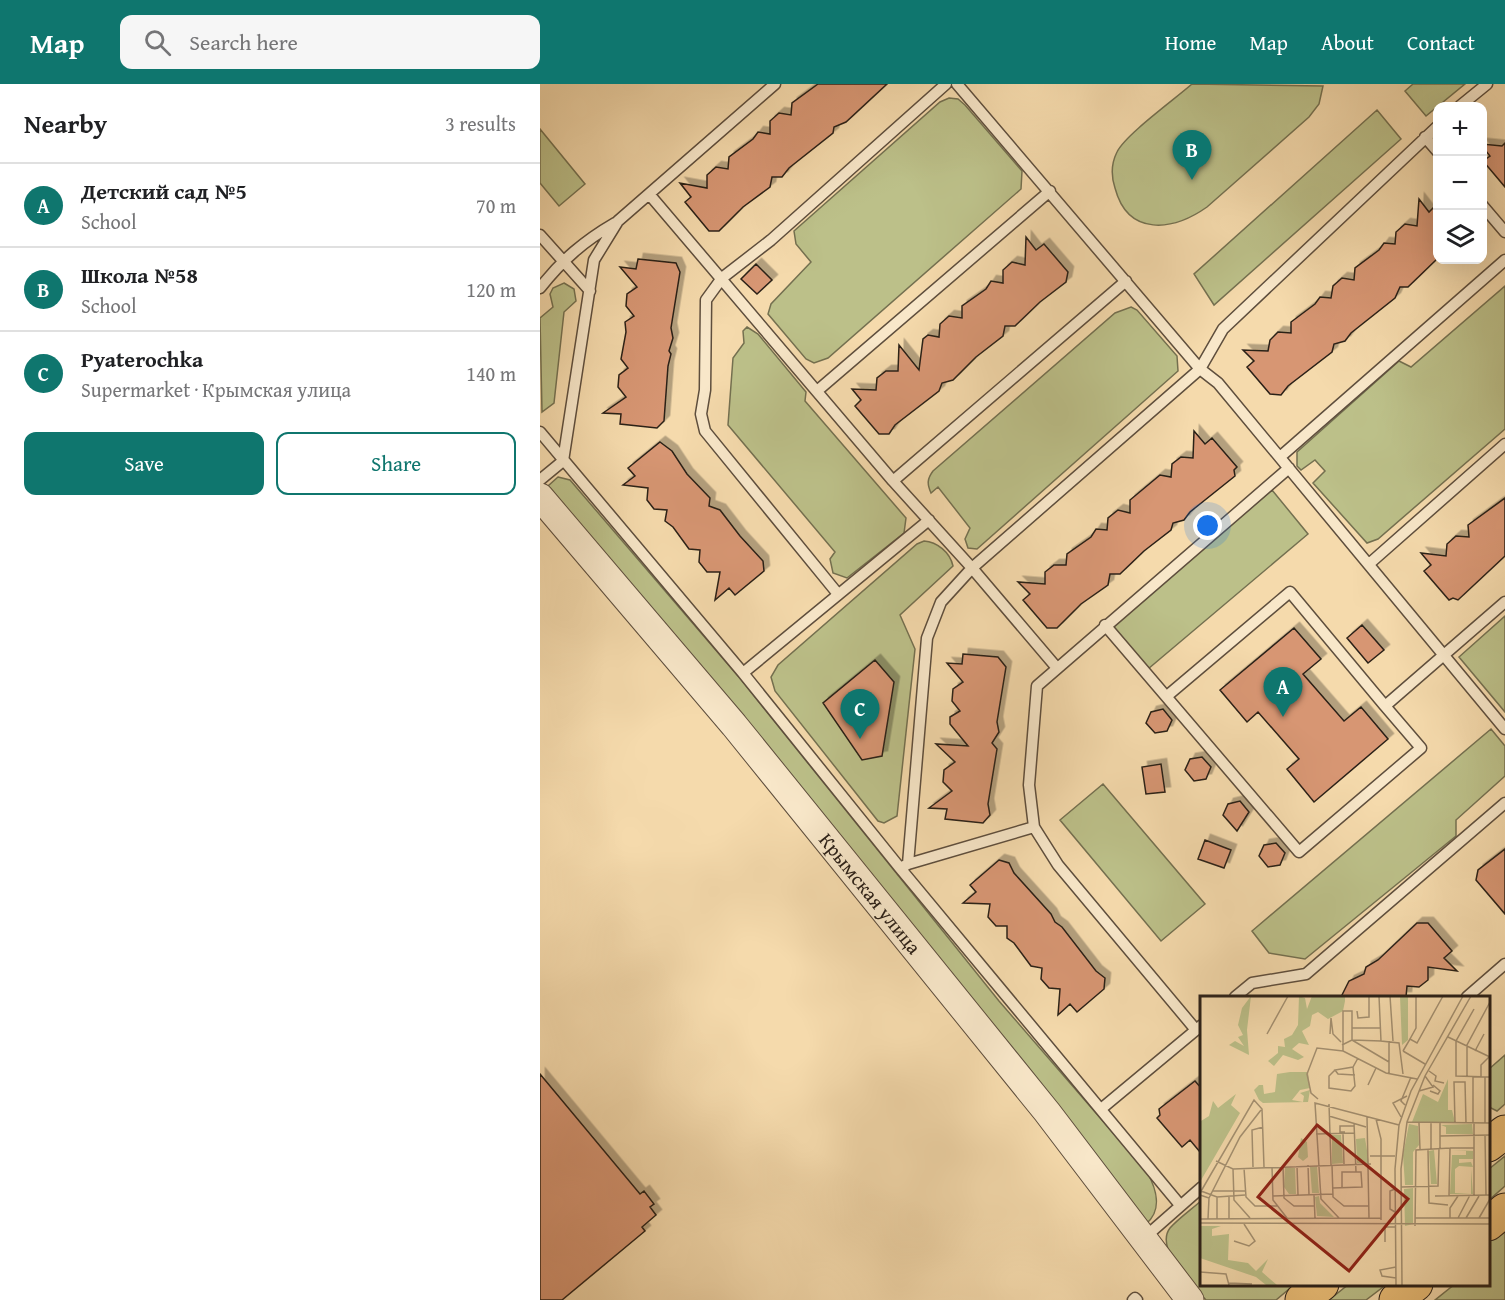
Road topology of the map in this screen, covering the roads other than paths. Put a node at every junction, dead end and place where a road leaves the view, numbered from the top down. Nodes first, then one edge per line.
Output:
1 (775, 84) edge
2 (946, 84) edge
3 (957, 84) edge
4 (1487, 84) edge
5 (1465, 102) edge
6 (1433, 130) edge
7 (1425, 137) junction
8 (1433, 147) edge
9 (1050, 191) junction
10 (649, 194) junction
11 (1486, 210) edge
12 (618, 221) junction
13 (1505, 232) edge
14 (540, 235) edge
15 (562, 260) junction
16 (1505, 260) edge
17 (722, 278) junction
18 (1126, 281) junction
19 (540, 288) edge
20 (590, 291) junction
21 (1200, 369) junction
22 (817, 391) junction
23 (540, 432) edge
24 (1505, 444) edge
25 (1280, 457) junction
26 (563, 461) junction
27 (1289, 468) junction
28 (540, 480) edge
29 (893, 481) junction
30 (540, 497) edge
31 (929, 520) junction
32 (1369, 564) junction
33 (972, 568) junction
34 (838, 594) junction
35 (1505, 602) edge
36 (1105, 624) junction
37 (1444, 656) junction
38 (1057, 668) junction
39 (743, 673) junction
40 (1167, 696) junction
41 (1385, 706) junction
42 (1505, 729) edge
43 (1505, 803) edge
44 (1034, 827) junction
45 (904, 866) junction
46 (1505, 964) edge
47 (1235, 996) edge
48 (1468, 996) edge
49 (1199, 1027) edge
50 (1101, 1110) junction
51 (1200, 1189) edge
52 (1180, 1204) junction
53 (1505, 1210) edge
54 (1490, 1222) edge
55 (1144, 1238) junction
56 (1415, 1285) edge
57 (1190, 1300) edge
58 (1396, 1300) edge

1 - 10 lane
2 - 17 lane
3 - 9 lane
4 - 5 lane
6 - 7 lane
7 - 8 lane
7 - 21 lane
9 - 18 lane
9 - 22 lane
10 - 12 lane
10 - 17 lane
11 - 13 lane
12 - 15 lane
12 - 20 lane
14 - 15 lane
15 - 19 lane
15 - 20 lane
16 - 25 lane
17 - 22 lane
17 - 34 lane
18 - 21 lane
18 - 29 lane
20 - 26 lane
21 - 25 lane
21 - 33 lane
22 - 29 lane
23 - 26 lane
24 - 32 lane
25 - 27 lane
26 - 28 lane
26 - 39 lane
27 - 32 lane
27 - 36 lane
29 - 31 lane
30 - 55 street, Крымская улица
31 - 33 lane
31 - 34 lane
32 - 37 lane
33 - 38 lane
33 - 45 lane
34 - 39 lane
35 - 37 lane
36 - 38 lane
36 - 40 lane
37 - 41 lane
37 - 42 lane
38 - 44 lane
39 - 45 lane
40 - 41 lane
40 - 41 lane
43 - 47 lane
44 - 45 lane
44 - 49 lane
45 - 50 lane
46 - 48 lane
49 - 50 lane
50 - 52 lane
51 - 52 lane
52 - 55 lane
53 - 54 main road
55 - 57 street, Крымская улица
56 - 58 main road

